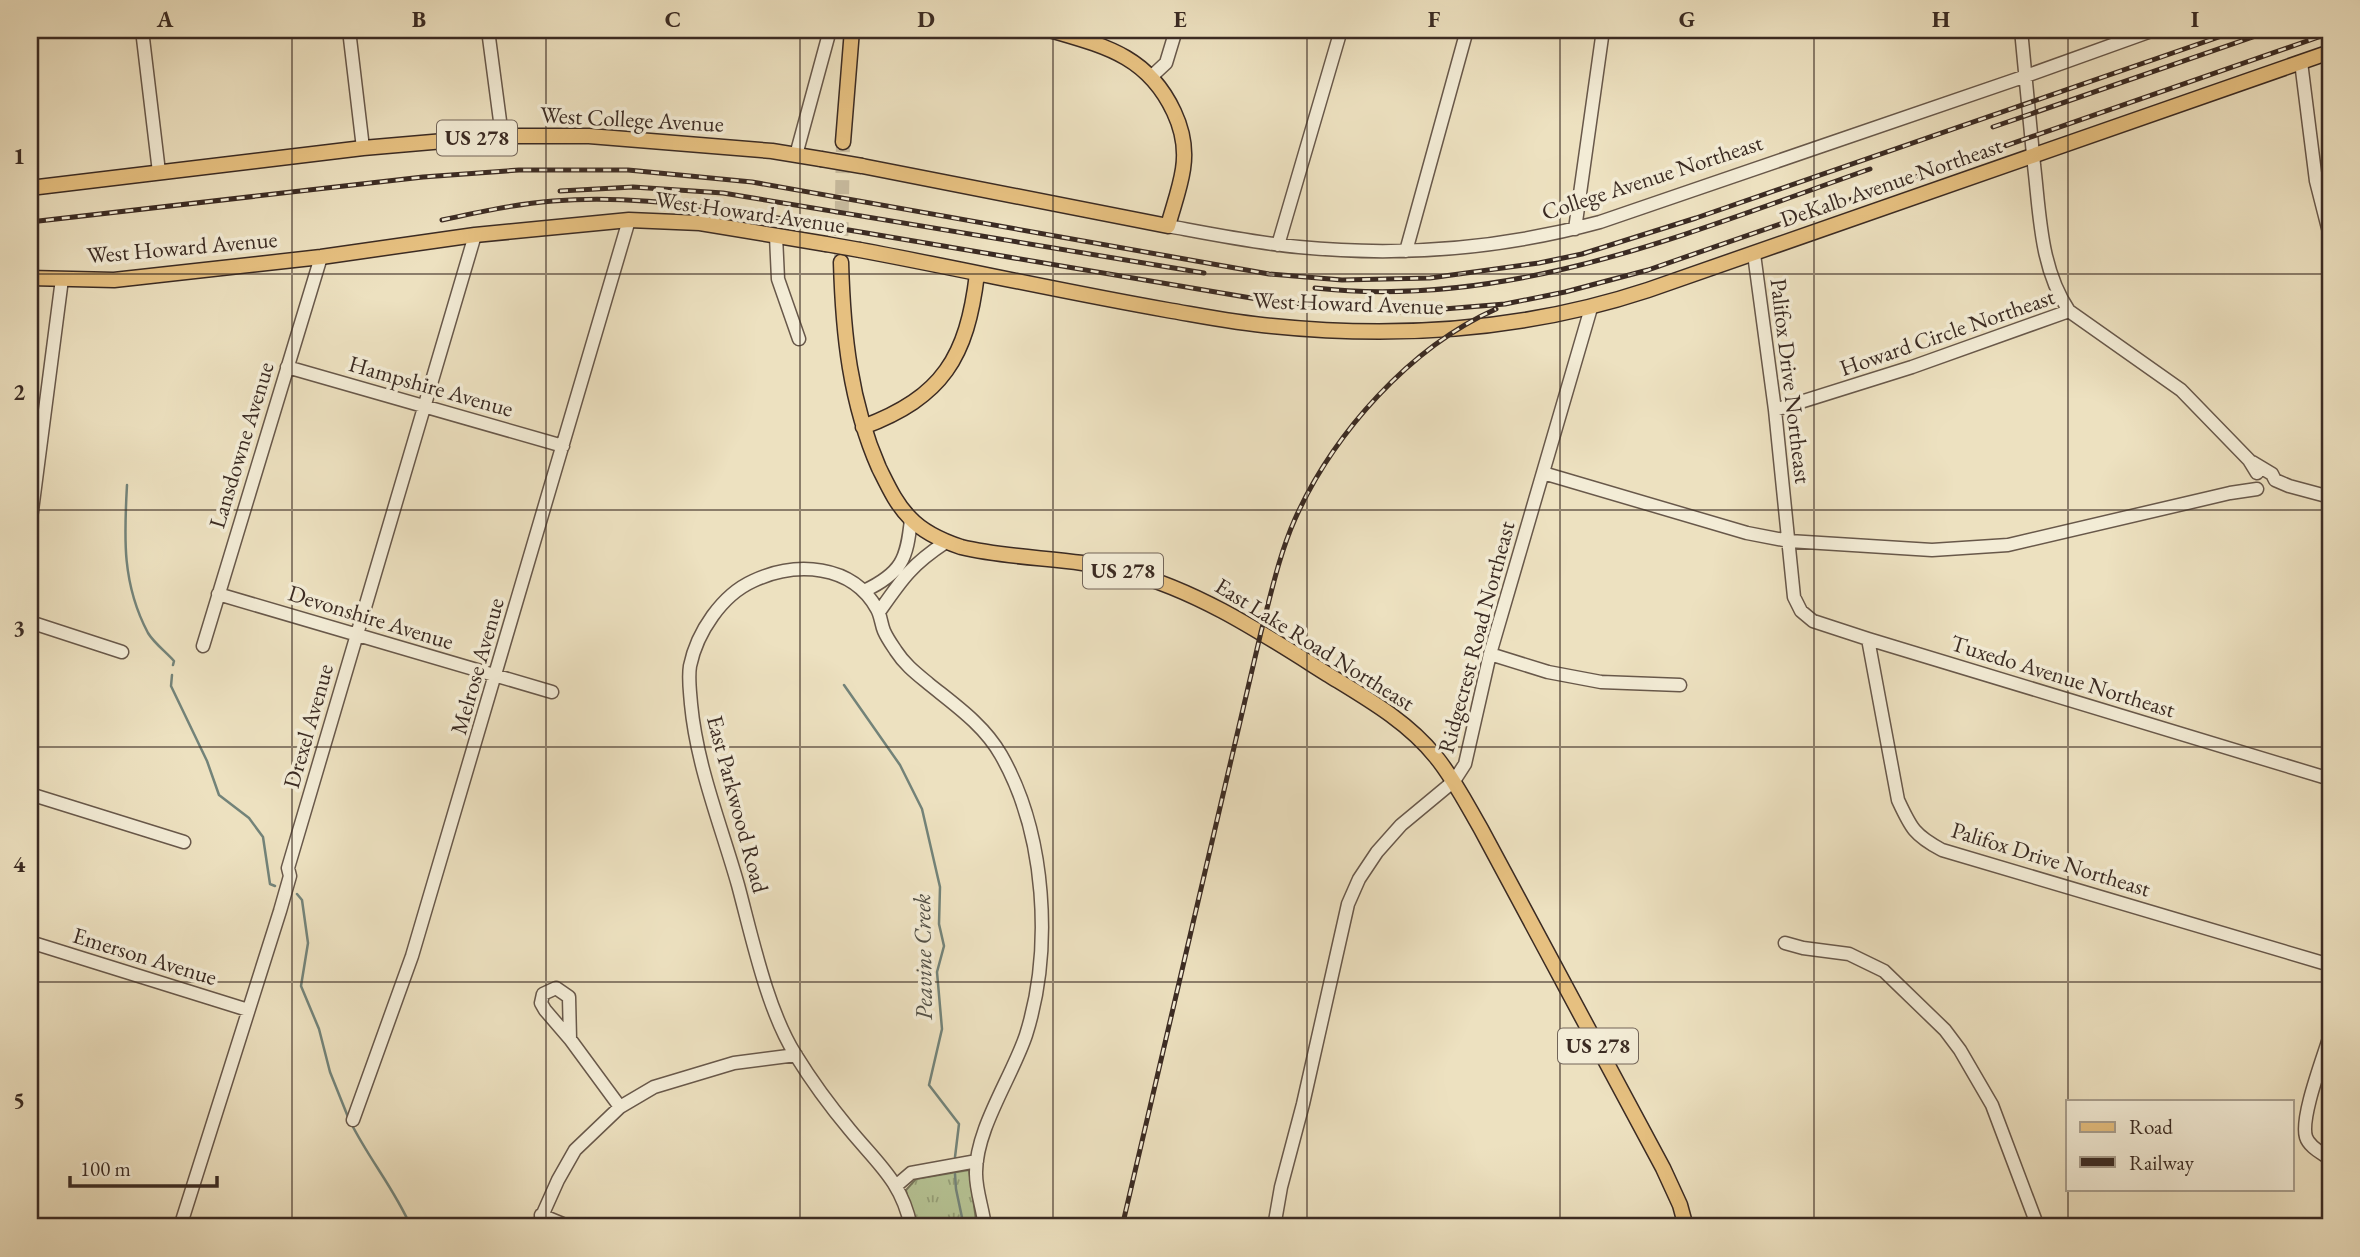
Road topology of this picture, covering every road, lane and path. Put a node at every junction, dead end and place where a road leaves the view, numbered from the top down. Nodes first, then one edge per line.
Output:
1 (142, 30) edge
2 (349, 30) edge
3 (488, 30) edge
4 (830, 30) edge
5 (852, 30) edge
6 (860, 30) edge
7 (1050, 30) edge
8 (1175, 30) edge
9 (1341, 30) edge
10 (1467, 30) edge
11 (1603, 30) edge
12 (2021, 30) edge
13 (2154, 30) edge
14 (850, 49) junction
15 (2330, 52) edge
16 (2301, 62) junction
17 (1152, 76) junction
18 (2026, 76) junction
19 (502, 136) junction
20 (844, 142) tunnel mouth
21 (363, 148) junction
22 (796, 155) junction
23 (2034, 156) junction
24 (159, 172) junction
25 (30, 188) edge
26 (980, 188) joint
27 (629, 220) junction
28 (1168, 226) junction
29 (1576, 229) junction
30 (475, 235) junction
31 (776, 236) junction
32 (2330, 236) edge
33 (1278, 245) junction
34 (1406, 251) junction
35 (1754, 254) junction
36 (321, 257) junction
37 (841, 262) tunnel mouth
38 (30, 268) edge
39 (978, 274) junction
40 (30, 278) edge
41 (62, 279) junction
42 (1591, 308) junction
43 (2069, 311) junction
44 (1460, 329) joint
45 (799, 339) dead end
46 (287, 367) junction
47 (424, 406) junction
48 (1775, 410) junction
49 (863, 427) junction
50 (563, 446) junction
51 (1543, 473) junction
52 (2268, 478) junction
53 (2330, 497) edge
54 (911, 519) junction
55 (30, 526) edge
56 (1789, 541) junction
57 (946, 542) junction
58 (864, 591) junction
59 (218, 594) junction
60 (1794, 597) joint
61 (879, 612) junction
62 (30, 622) edge
63 (357, 634) junction
64 (1868, 639) junction
65 (203, 646) dead end
66 (122, 652) dead end
67 (1490, 654) junction
68 (496, 676) junction
69 (1680, 685) dead end
70 (552, 692) dead end
71 (2330, 779) edge
72 (1454, 781) junction
73 (30, 794) edge
74 (184, 842) dead end
75 (30, 942) edge
76 (1785, 943) dead end
77 (2330, 965) edge
78 (248, 1010) junction
79 (2330, 1035) edge
80 (570, 1039) dead end
81 (796, 1055) junction
82 (620, 1107) junction
83 (353, 1119) dead end
84 (2330, 1159) edge
85 (977, 1161) junction
86 (897, 1185) junction
87 (539, 1221) edge
88 (180, 1227) edge
89 (570, 1227) edge
90 (911, 1227) edge
91 (985, 1227) edge
92 (1274, 1227) edge
93 (1686, 1227) edge
94 (2038, 1227) edge

1 - 24 street
2 - 21 street
3 - 19 street
4 - 22 street
5 - 14 main road
6 - 14 main road
7 - 17 main road
8 - 17 street
9 - 33 street
10 - 34 street
11 - 29 street
12 - 18 street
13 - 18 street, College Avenue Northeast
14 - 20 main road
15 - 16 main road, DeKalb Avenue Northeast
16 - 23 main road, DeKalb Avenue Northeast
16 - 32 street
17 - 28 main road
18 - 23 street
18 - 29 street, College Avenue Northeast
19 - 21 main road, West College Avenue / US 278
19 - 22 main road, West College Avenue / US 278
21 - 24 main road, West College Avenue / US 278
22 - 26 main road, West College Avenue / US 278, bridge
23 - 35 main road, DeKalb Avenue Northeast
23 - 43 street
24 - 25 main road, West College Avenue / US 278
26 - 28 main road, College Avenue Northeast / US 278
27 - 30 main road, West Howard Avenue
27 - 31 main road, West Howard Avenue
27 - 50 street, Melrose Avenue
28 - 33 street, College Avenue Northeast
29 - 34 street, College Avenue Northeast
30 - 36 main road, West Howard Avenue
30 - 47 street, Drexel Avenue
31 - 39 main road, West Howard Avenue, bridge
31 - 45 street
33 - 34 street, College Avenue Northeast
35 - 42 main road, DeKalb Avenue Northeast
35 - 48 street, Palifox Drive Northeast
36 - 41 main road, West Howard Avenue
36 - 46 street, Lansdowne Avenue
37 - 49 main road, East Lake Road Northeast / US 278
38 - 41 main road
39 - 44 main road, West Howard Avenue
39 - 49 main road
40 - 41 main road, West Howard Avenue
41 - 55 street
42 - 44 main road, DeKalb Avenue Northeast
42 - 51 street, Ridgecrest Road Northeast
43 - 48 street, Howard Circle Northeast
43 - 52 street, Howard Circle Northeast
46 - 47 street, Hampshire Avenue
46 - 59 street, Lansdowne Avenue
47 - 50 street, Hampshire Avenue
47 - 63 street, Drexel Avenue
48 - 56 street, Palifox Drive Northeast
49 - 54 main road, East Lake Road Northeast / US 278
50 - 68 street, Melrose Avenue
51 - 56 street
51 - 67 street, Ridgecrest Road Northeast
52 - 53 street
52 - 56 street
54 - 57 main road, East Lake Road Northeast / US 278
54 - 58 street
56 - 60 street, Palifox Drive Northeast
57 - 61 street
57 - 72 main road, East Lake Road Northeast / US 278
58 - 61 street
58 - 81 street, East Parkwood Road
59 - 63 street, Devonshire Avenue
59 - 65 street, Lansdowne Avenue
60 - 64 street, Tuxedo Avenue Northeast
61 - 85 street
62 - 66 street
63 - 68 street, Devonshire Avenue
63 - 78 street, Drexel Avenue
64 - 71 street, Tuxedo Avenue Northeast
64 - 77 street, Palifox Drive Northeast
67 - 69 street
67 - 72 street, Ridgecrest Road Northeast
68 - 70 street, Devonshire Avenue
68 - 83 street, Melrose Avenue
72 - 92 street, Ridgecrest Road Northeast
72 - 93 main road, East Lake Road Northeast / US 278
73 - 74 street
75 - 78 street, Emerson Avenue
76 - 94 street
78 - 88 street, Drexel Avenue
79 - 84 street
80 - 82 street
81 - 82 street
81 - 86 street, East Parkwood Road
82 - 87 street
85 - 86 street
85 - 91 street
86 - 90 street, East Parkwood Road
87 - 89 street

